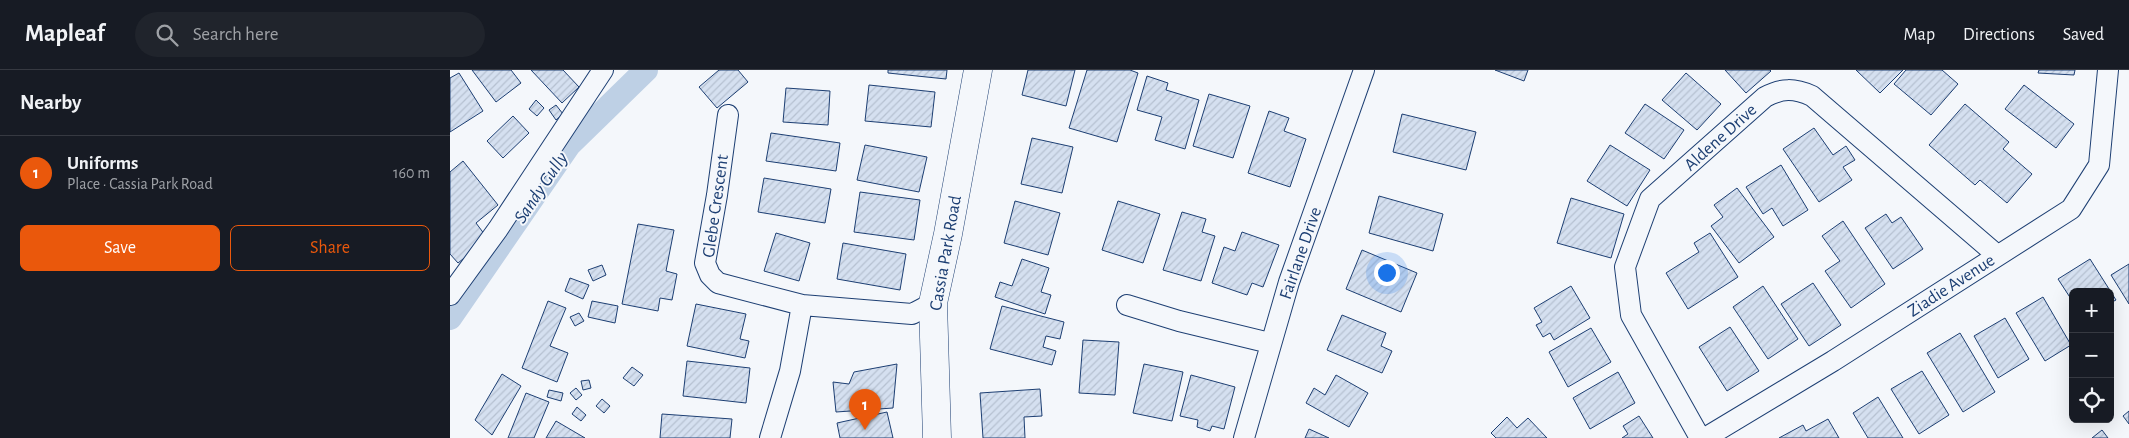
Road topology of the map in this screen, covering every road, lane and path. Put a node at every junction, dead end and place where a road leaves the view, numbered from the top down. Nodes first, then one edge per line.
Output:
1 (603, 70) edge
2 (978, 70) edge
3 (1362, 70) edge
4 (2108, 70) edge
5 (728, 115) dead end
6 (1997, 256) junction
7 (450, 295) edge
8 (933, 303) junction
9 (802, 305) junction
10 (1127, 305) dead end
11 (1270, 343) junction
12 (770, 438) edge
13 (937, 438) edge
14 (1244, 438) edge
15 (1700, 438) edge
16 (1705, 438) edge

1 - 7 street
2 - 8 main road, Cassia Park Road
3 - 11 street, Fairlane Drive
4 - 6 street, Ziadie Avenue
5 - 9 street, Glebe Crescent
6 - 15 street, Aldene Drive
6 - 16 street, Ziadie Avenue
8 - 9 street, Glebe Crescent
8 - 13 main road, Cassia Park Road
9 - 12 street
10 - 11 street
11 - 14 street, Fairlane Drive

